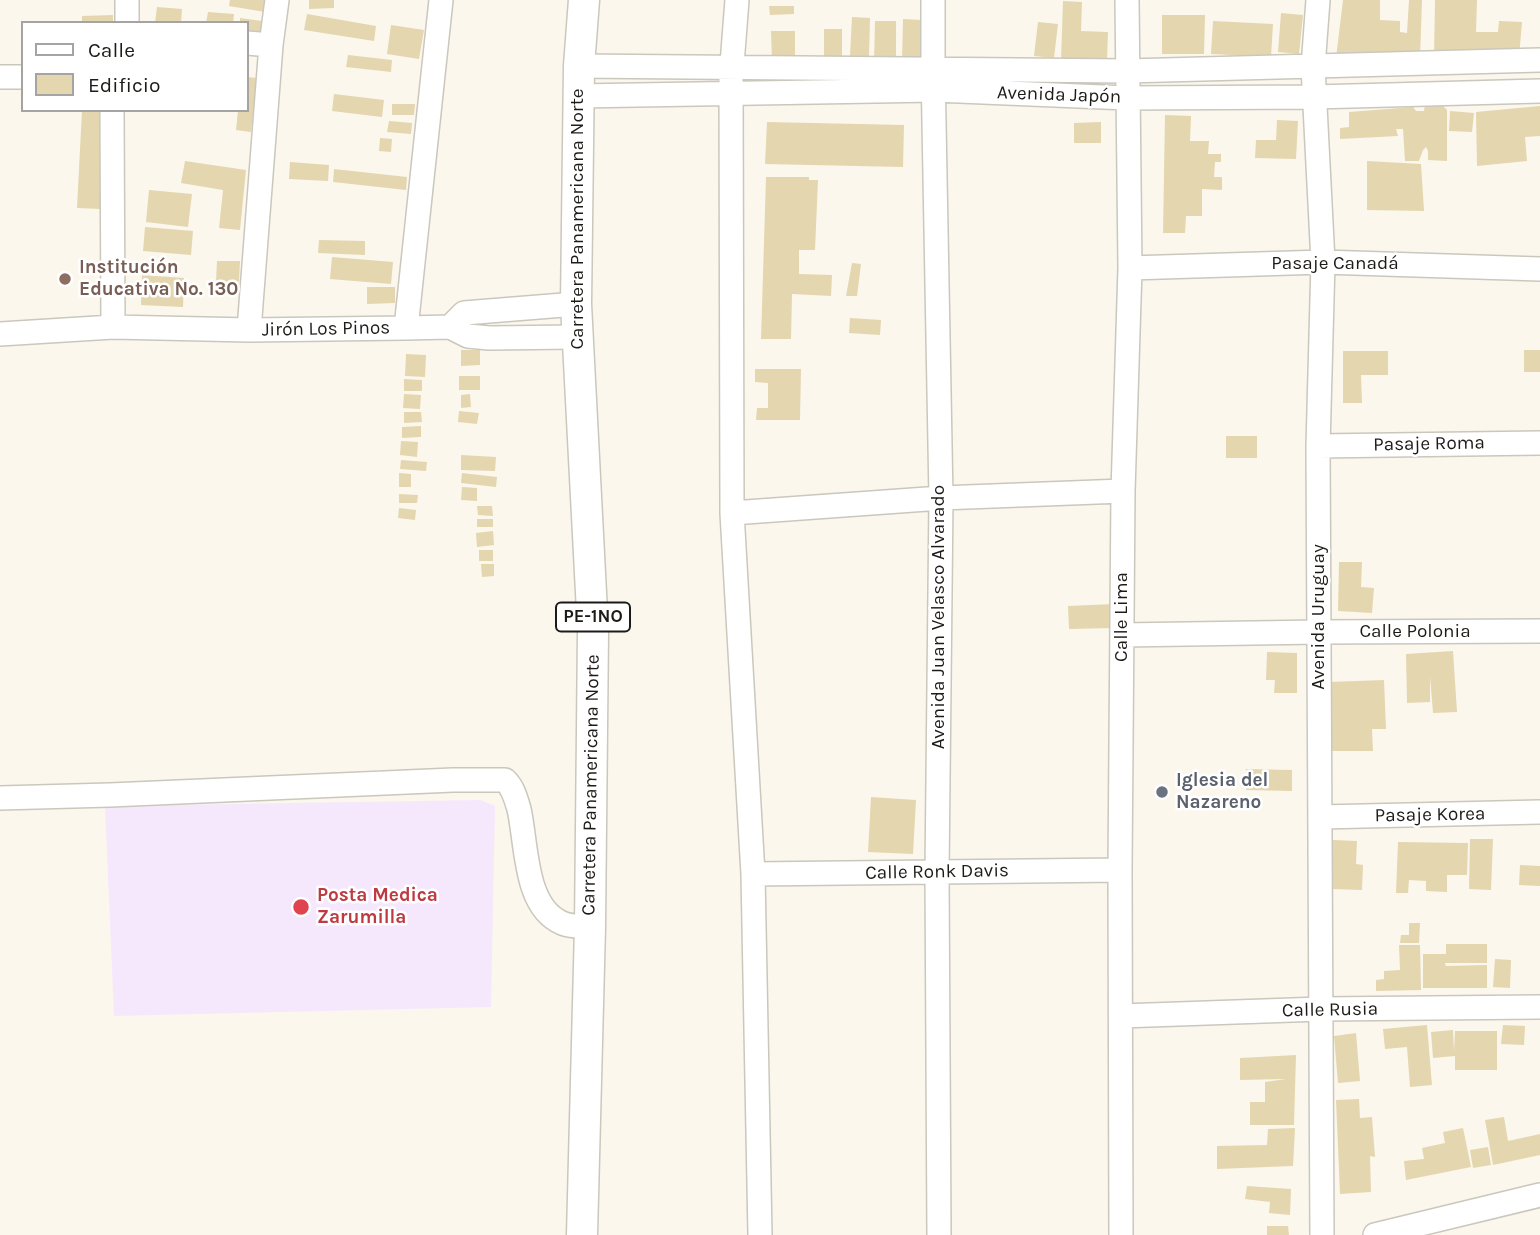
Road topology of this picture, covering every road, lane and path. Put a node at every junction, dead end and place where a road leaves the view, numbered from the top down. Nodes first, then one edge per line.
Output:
1 (127, 0) edge
2 (276, 0) edge
3 (441, 0) edge
4 (584, 0) edge
5 (737, 0) edge
6 (933, 0) edge
7 (1127, 0) edge
8 (1318, 0) edge
9 (127, 21) edge
10 (248, 43) edge
11 (271, 45) junction
12 (1540, 60) edge
13 (579, 66) junction
14 (732, 67) junction
15 (1314, 67) junction
16 (1127, 71) junction
17 (0, 77) edge
18 (21, 77) edge
19 (934, 79) junction
20 (1540, 91) edge
21 (732, 93) junction
22 (578, 96) junction
23 (1314, 96) junction
24 (1127, 98) junction
25 (112, 112) edge
26 (1323, 262) junction
27 (1130, 268) junction
28 (1540, 269) edge
29 (576, 304) junction
30 (113, 327) junction
31 (450, 327) junction
32 (406, 328) junction
33 (249, 330) junction
34 (0, 334) edge
35 (576, 337) junction
36 (1540, 443) edge
37 (1318, 446) junction
38 (1123, 491) junction
39 (941, 498) junction
40 (732, 513) junction
41 (1540, 631) edge
42 (1319, 632) junction
43 (1122, 635) junction
44 (0, 798) edge
45 (1540, 812) edge
46 (1320, 817) junction
47 (1120, 870) junction
48 (937, 873) junction
49 (753, 874) junction
50 (590, 927) junction
51 (1540, 1007) edge
52 (1321, 1009) junction
53 (1121, 1016) junction
54 (1540, 1195) edge
55 (582, 1235) edge
56 (760, 1235) edge
57 (939, 1235) edge
58 (1121, 1235) edge
59 (1322, 1235) edge
60 (1375, 1235) edge

1 - 9 street
2 - 11 street
3 - 32 street, Jirón Los Pinos
4 - 13 main road, Carretera Panamericana Norte / PE-1NO
5 - 14 street
6 - 19 street, Avenida Juan Velasco Alvarado
7 - 16 street, Calle Lima
8 - 15 street, Avenida Uruguay
10 - 11 street
11 - 33 street
12 - 15 street, Avenida Japón
13 - 14 street
13 - 22 main road, Carretera Panamericana Norte / PE-1NO
14 - 19 street
14 - 21 street
15 - 16 street, Avenida Japón
15 - 23 street, Avenida Uruguay
16 - 19 street, Avenida Japón
16 - 24 street, Calle Lima
17 - 18 street
19 - 21 street, Avenida Japón
19 - 24 street, Avenida Japón
19 - 39 street, Avenida Juan Velasco Alvarado
20 - 23 street, Avenida Japón
21 - 22 street, Avenida Japón
21 - 40 street
22 - 29 main road, Carretera Panamericana Norte / PE-1NO
23 - 24 street, Avenida Japón
23 - 26 street, Avenida Uruguay
24 - 27 street, Calle Lima
25 - 30 street
26 - 27 street, Pasaje Canadá
26 - 28 street, Pasaje Canadá
26 - 37 street, Avenida Uruguay
27 - 38 street, Calle Lima
29 - 31 street
29 - 35 main road, Carretera Panamericana Norte / PE-1NO
30 - 33 street, Jirón Los Pinos
30 - 34 street, Jirón Los Pinos
31 - 32 street
31 - 35 street
32 - 33 street, Jirón Los Pinos
35 - 50 main road, Carretera Panamericana Norte / PE-1NO
36 - 37 street, Pasaje Roma
37 - 42 street, Avenida Uruguay
38 - 39 street
38 - 43 street, Calle Lima
39 - 40 street
39 - 48 street, Avenida Juan Velasco Alvarado
40 - 49 street
41 - 42 street, Calle Polonia
42 - 43 street, Calle Polonia
42 - 46 street, Avenida Uruguay
43 - 47 street, Calle Lima
44 - 50 street
45 - 46 street, Pasaje Korea
46 - 52 street, Avenida Uruguay
47 - 48 street, Calle Ronk Davis
47 - 53 street, Calle Lima
48 - 49 street, Calle Ronk Davis
48 - 57 street, Avenida Juan Velasco Alvarado
49 - 56 street
50 - 55 main road, Carretera Panamericana Norte / PE-1NO
51 - 52 street, Calle Rusia
52 - 53 street, Calle Rusia
52 - 59 street, Avenida Uruguay
53 - 58 street, Calle Lima
54 - 60 street

